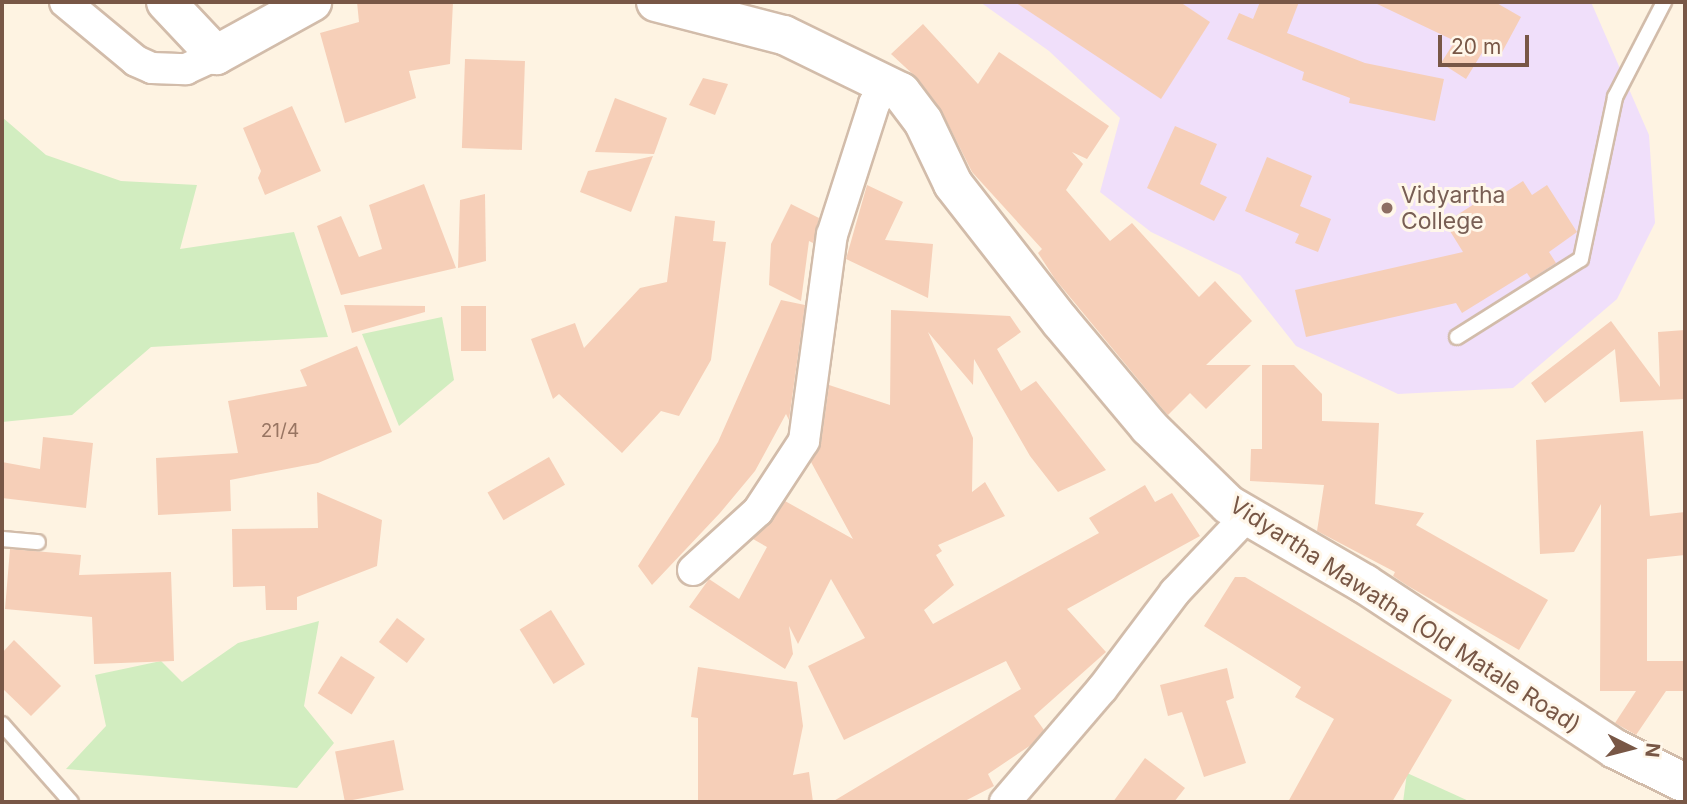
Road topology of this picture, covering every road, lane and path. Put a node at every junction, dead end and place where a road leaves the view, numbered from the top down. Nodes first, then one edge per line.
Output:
1 (65, 2) edge
2 (166, 2) edge
3 (312, 2) edge
4 (656, 2) edge
5 (1664, 2) edge
6 (216, 55) junction
7 (886, 83) junction
8 (1457, 337) dead end
9 (1245, 517) junction
10 (2, 539) edge
11 (38, 542) dead end
12 (693, 570) dead end
13 (2, 723) edge
14 (1685, 783) edge
15 (71, 802) edge
16 (1005, 802) edge

1 - 6 street
2 - 6 street
3 - 6 street
4 - 7 street, Vidyartha Mawatha (Old Matale Road)
5 - 8 lane
7 - 9 street, Vidyartha Mawatha (Old Matale Road)
7 - 12 street
9 - 14 street, Vidyartha Mawatha (Old Matale Road)
9 - 16 street
10 - 11 lane
13 - 15 lane

